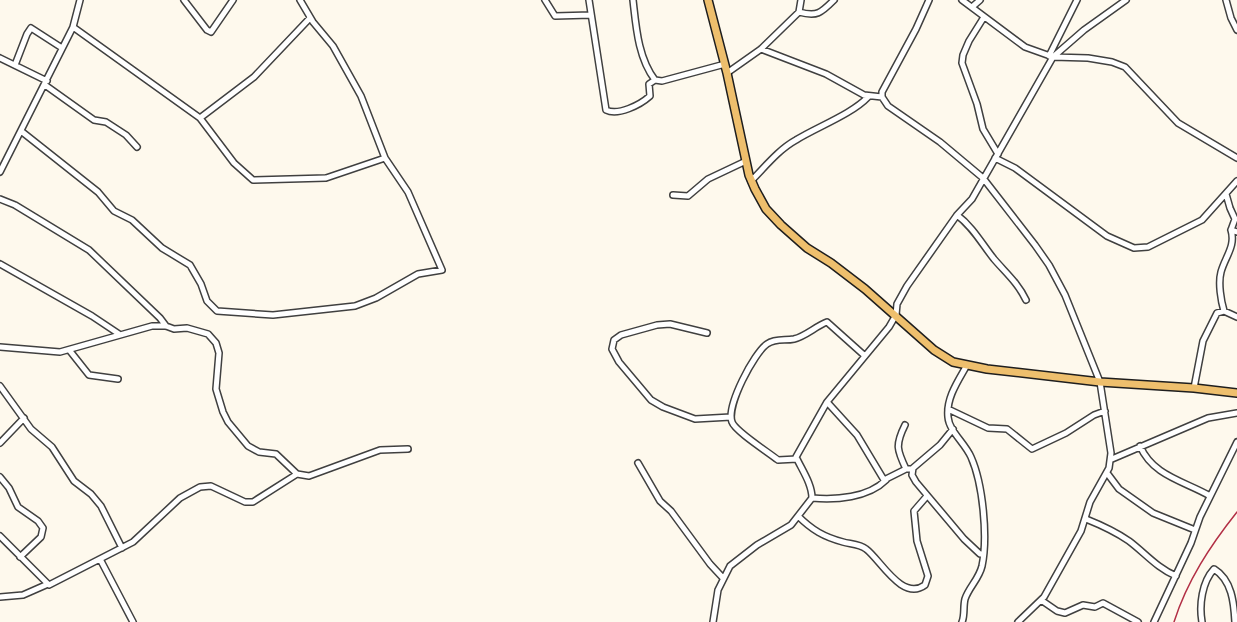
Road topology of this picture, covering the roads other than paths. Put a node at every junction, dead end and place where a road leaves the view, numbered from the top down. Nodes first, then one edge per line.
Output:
1 (80, 0) edge
2 (184, 0) edge
3 (234, 0) edge
4 (300, 0) edge
5 (545, 0) edge
6 (633, 0) edge
7 (708, 0) edge
8 (801, 0) edge
9 (834, 0) edge
10 (929, 0) edge
11 (962, 0) edge
12 (980, 0) edge
13 (1077, 0) edge
14 (1126, 0) edge
15 (1226, 0) edge
16 (589, 2) edge
17 (972, 7) junction
18 (799, 12) junction
19 (575, 14) junction
20 (591, 15) junction
21 (984, 16) junction
22 (310, 18) junction
23 (73, 27) junction
24 (1237, 30) edge
25 (62, 48) junction
26 (761, 49) junction
27 (1051, 56) junction
28 (0, 58) edge
29 (724, 64) junction
30 (15, 65) junction
31 (727, 73) junction
32 (655, 80) junction
33 (46, 83) junction
34 (868, 97) junction
35 (882, 97) junction
36 (200, 118) junction
37 (21, 131) junction
38 (137, 147) dead end
39 (997, 156) junction
40 (385, 158) junction
41 (1237, 158) edge
42 (746, 161) junction
43 (0, 172) edge
44 (983, 178) junction
45 (751, 181) junction
46 (1237, 181) edge
47 (1226, 194) junction
48 (673, 195) dead end
49 (0, 199) edge
50 (957, 215) junction
51 (1234, 231) edge
52 (0, 264) edge
53 (1026, 300) dead end
54 (1224, 311) junction
55 (896, 315) junction
56 (1237, 317) edge
57 (166, 326) junction
58 (707, 333) dead end
59 (119, 334) junction
60 (0, 347) edge
61 (70, 351) junction
62 (60, 352) junction
63 (865, 356) junction
64 (76, 359) junction
65 (967, 365) junction
66 (118, 379) dead end
67 (1100, 382) junction
68 (0, 386) edge
69 (1194, 388) junction
70 (1237, 393) edge
71 (827, 402) junction
72 (948, 409) junction
73 (1105, 411) junction
74 (1237, 413) edge
75 (731, 417) junction
76 (24, 418) junction
77 (905, 425) dead end
78 (953, 429) junction
79 (1237, 442) edge
80 (0, 443) edge
81 (1140, 446) junction
82 (408, 449) dead end
83 (796, 459) junction
84 (1112, 459) junction
85 (638, 463) dead end
86 (909, 469) junction
87 (1107, 473) junction
88 (297, 474) junction
89 (0, 477) edge
90 (886, 480) junction
91 (6, 484) junction
92 (0, 489) edge
93 (927, 496) junction
94 (1210, 496) junction
95 (812, 498) junction
96 (798, 516) junction
97 (1086, 519) junction
98 (1195, 530) junction
99 (0, 536) edge
100 (122, 548) junction
101 (983, 554) junction
102 (20, 557) junction
103 (100, 559) junction
104 (1176, 576) junction
105 (723, 578) junction
106 (48, 584) junction
107 (1234, 595) edge
108 (0, 597) edge
109 (1041, 600) junction
110 (133, 622) edge
111 (713, 622) edge
112 (962, 622) edge
113 (1018, 622) edge
114 (1138, 622) edge
115 (1154, 622) edge
116 (1202, 622) edge
117 (1235, 622) edge

1 - 23 street
2 - 3 street
4 - 22 street
5 - 19 street
6 - 32 street
7 - 29 main road
8 - 18 street
9 - 18 street
10 - 35 street
11 - 17 street
12 - 17 street
13 - 27 street
14 - 27 street
15 - 24 street
16 - 19 street
16 - 20 street
17 - 21 street
18 - 26 street
19 - 20 street
20 - 32 street
21 - 27 street
21 - 39 street
22 - 36 street
22 - 40 street
23 - 25 street
23 - 36 street
25 - 30 street
25 - 33 street
26 - 31 street
26 - 34 street
27 - 39 street
27 - 41 street
28 - 30 street
29 - 31 main road
29 - 32 street
30 - 33 street
31 - 42 main road
33 - 37 street
33 - 38 street
34 - 35 street
34 - 45 street
35 - 44 street
36 - 40 street
37 - 40 street
37 - 43 street
39 - 44 street
39 - 47 street
42 - 45 main road
42 - 48 street
44 - 50 street
44 - 67 street
45 - 55 main road
46 - 47 street
47 - 51 street
49 - 57 street
50 - 53 street
50 - 55 street
51 - 54 street
52 - 59 street
54 - 56 street
54 - 69 street
55 - 63 street
55 - 65 main road
57 - 59 street
57 - 88 street
58 - 75 street
59 - 61 street
60 - 62 street
61 - 62 street
61 - 64 street
62 - 64 street
63 - 71 street
63 - 75 street
64 - 66 street
65 - 67 main road
65 - 72 street
67 - 69 main road
67 - 73 street
68 - 76 street
69 - 70 main road
71 - 83 street
71 - 90 street
72 - 73 street
72 - 78 street
73 - 84 street
74 - 81 street
75 - 83 street
76 - 80 street
76 - 100 street
77 - 86 street
78 - 86 street
78 - 101 street
79 - 94 street
81 - 84 street
81 - 94 street
82 - 88 street
83 - 95 street
84 - 87 street
85 - 105 street
86 - 90 street
86 - 93 street
87 - 97 street
87 - 98 street
88 - 100 street
89 - 91 street
90 - 95 street
91 - 92 street
91 - 102 street
93 - 96 street
93 - 101 street
94 - 98 street
95 - 96 street
96 - 105 street
97 - 104 street
97 - 109 street
98 - 104 street
99 - 102 street
100 - 103 street
101 - 112 street
102 - 106 street
103 - 106 street
103 - 110 street
104 - 115 street
105 - 111 street
106 - 108 street
107 - 116 street
107 - 117 street
109 - 113 street
109 - 114 street

